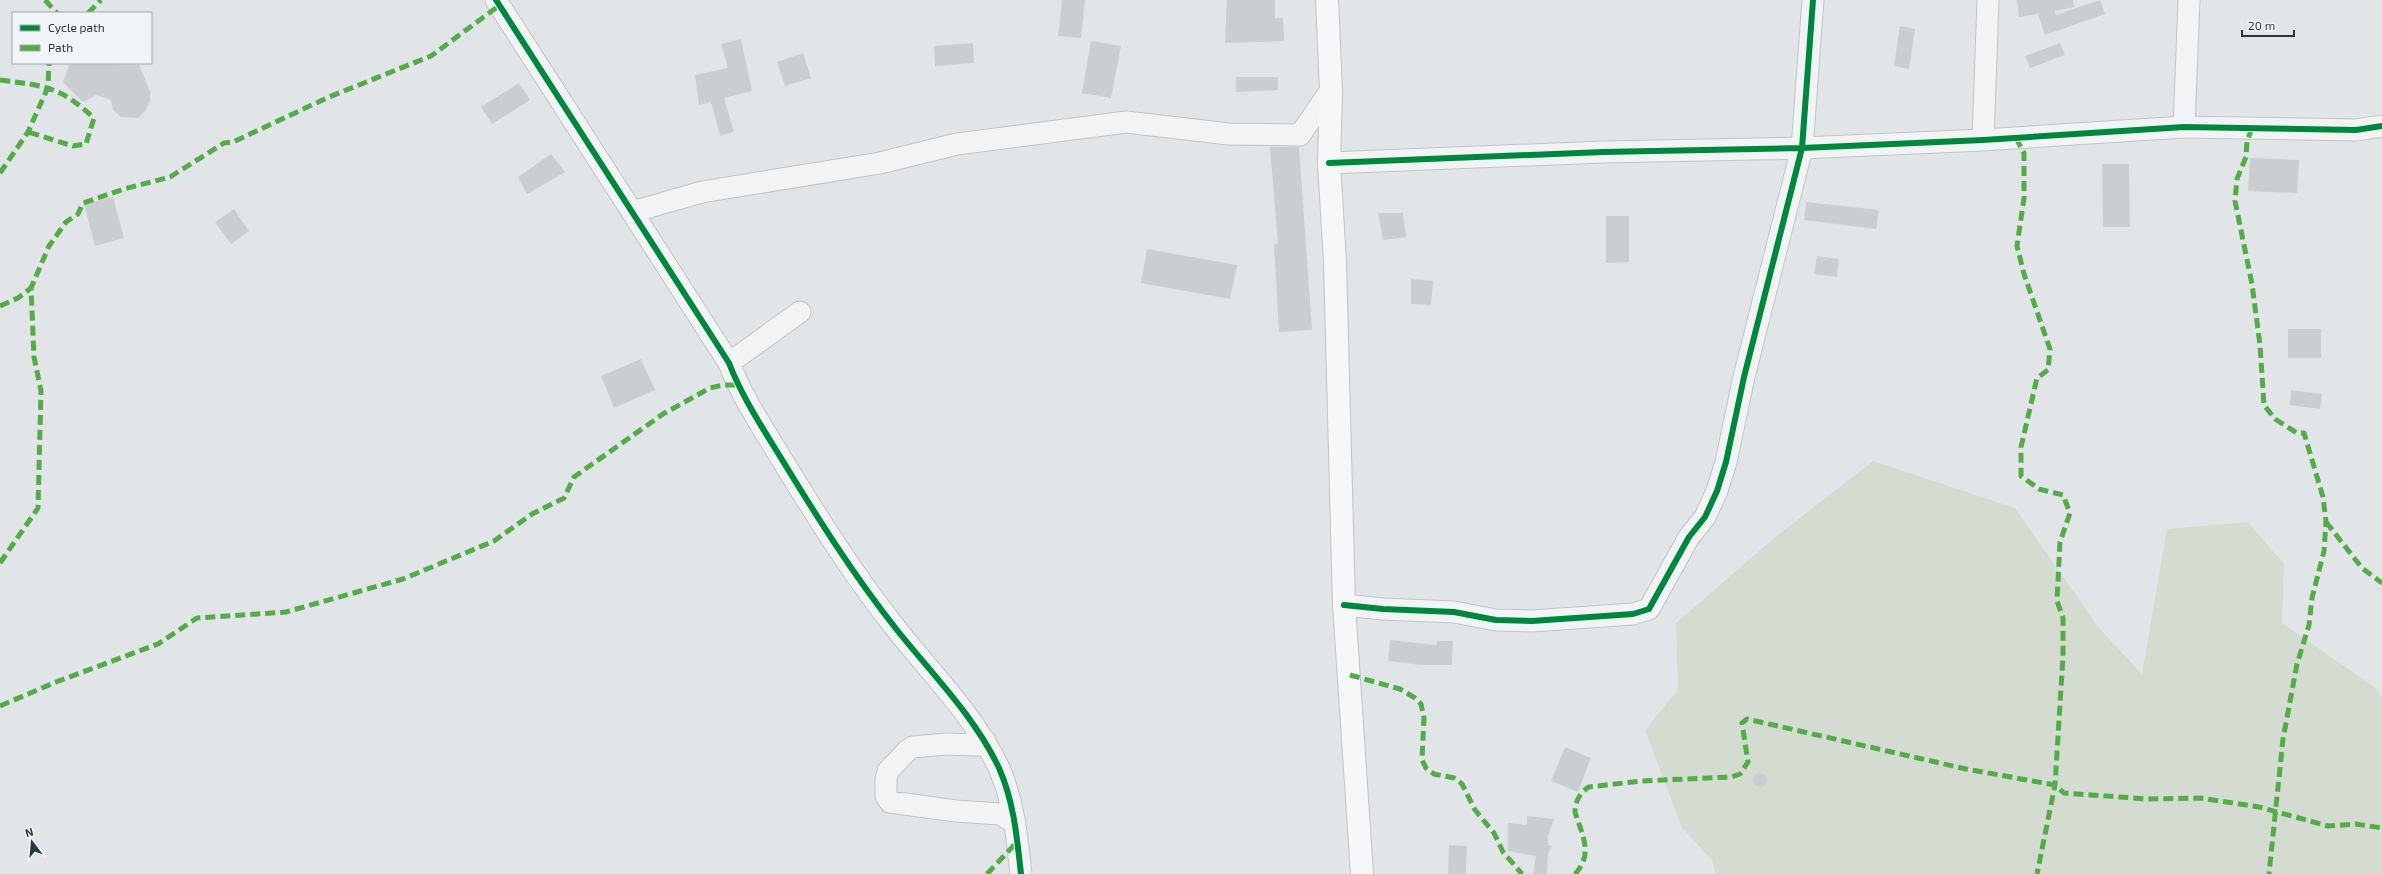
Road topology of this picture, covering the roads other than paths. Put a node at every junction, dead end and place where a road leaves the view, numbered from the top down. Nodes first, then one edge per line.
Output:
1 (496, 0) edge
2 (1327, 0) edge
3 (1814, 0) edge
4 (1988, 0) edge
5 (2189, 0) edge
6 (1331, 90) junction
7 (2382, 126) edge
8 (2184, 127) junction
9 (1983, 140) junction
10 (1802, 148) junction
11 (1328, 163) junction
12 (632, 212) junction
13 (800, 312) dead end
14 (729, 363) junction
15 (1344, 605) junction
16 (985, 741) junction
17 (1015, 823) junction
18 (1021, 874) edge
19 (1362, 874) edge

1 - 12 street
2 - 6 main road
3 - 10 street
4 - 9 street
5 - 8 street
6 - 11 main road
6 - 12 street
7 - 8 street
8 - 9 street
9 - 10 street
10 - 11 street
10 - 15 street
11 - 15 main road
12 - 14 street
13 - 14 street
14 - 16 street
15 - 19 main road
16 - 17 street
16 - 17 street
17 - 18 street

